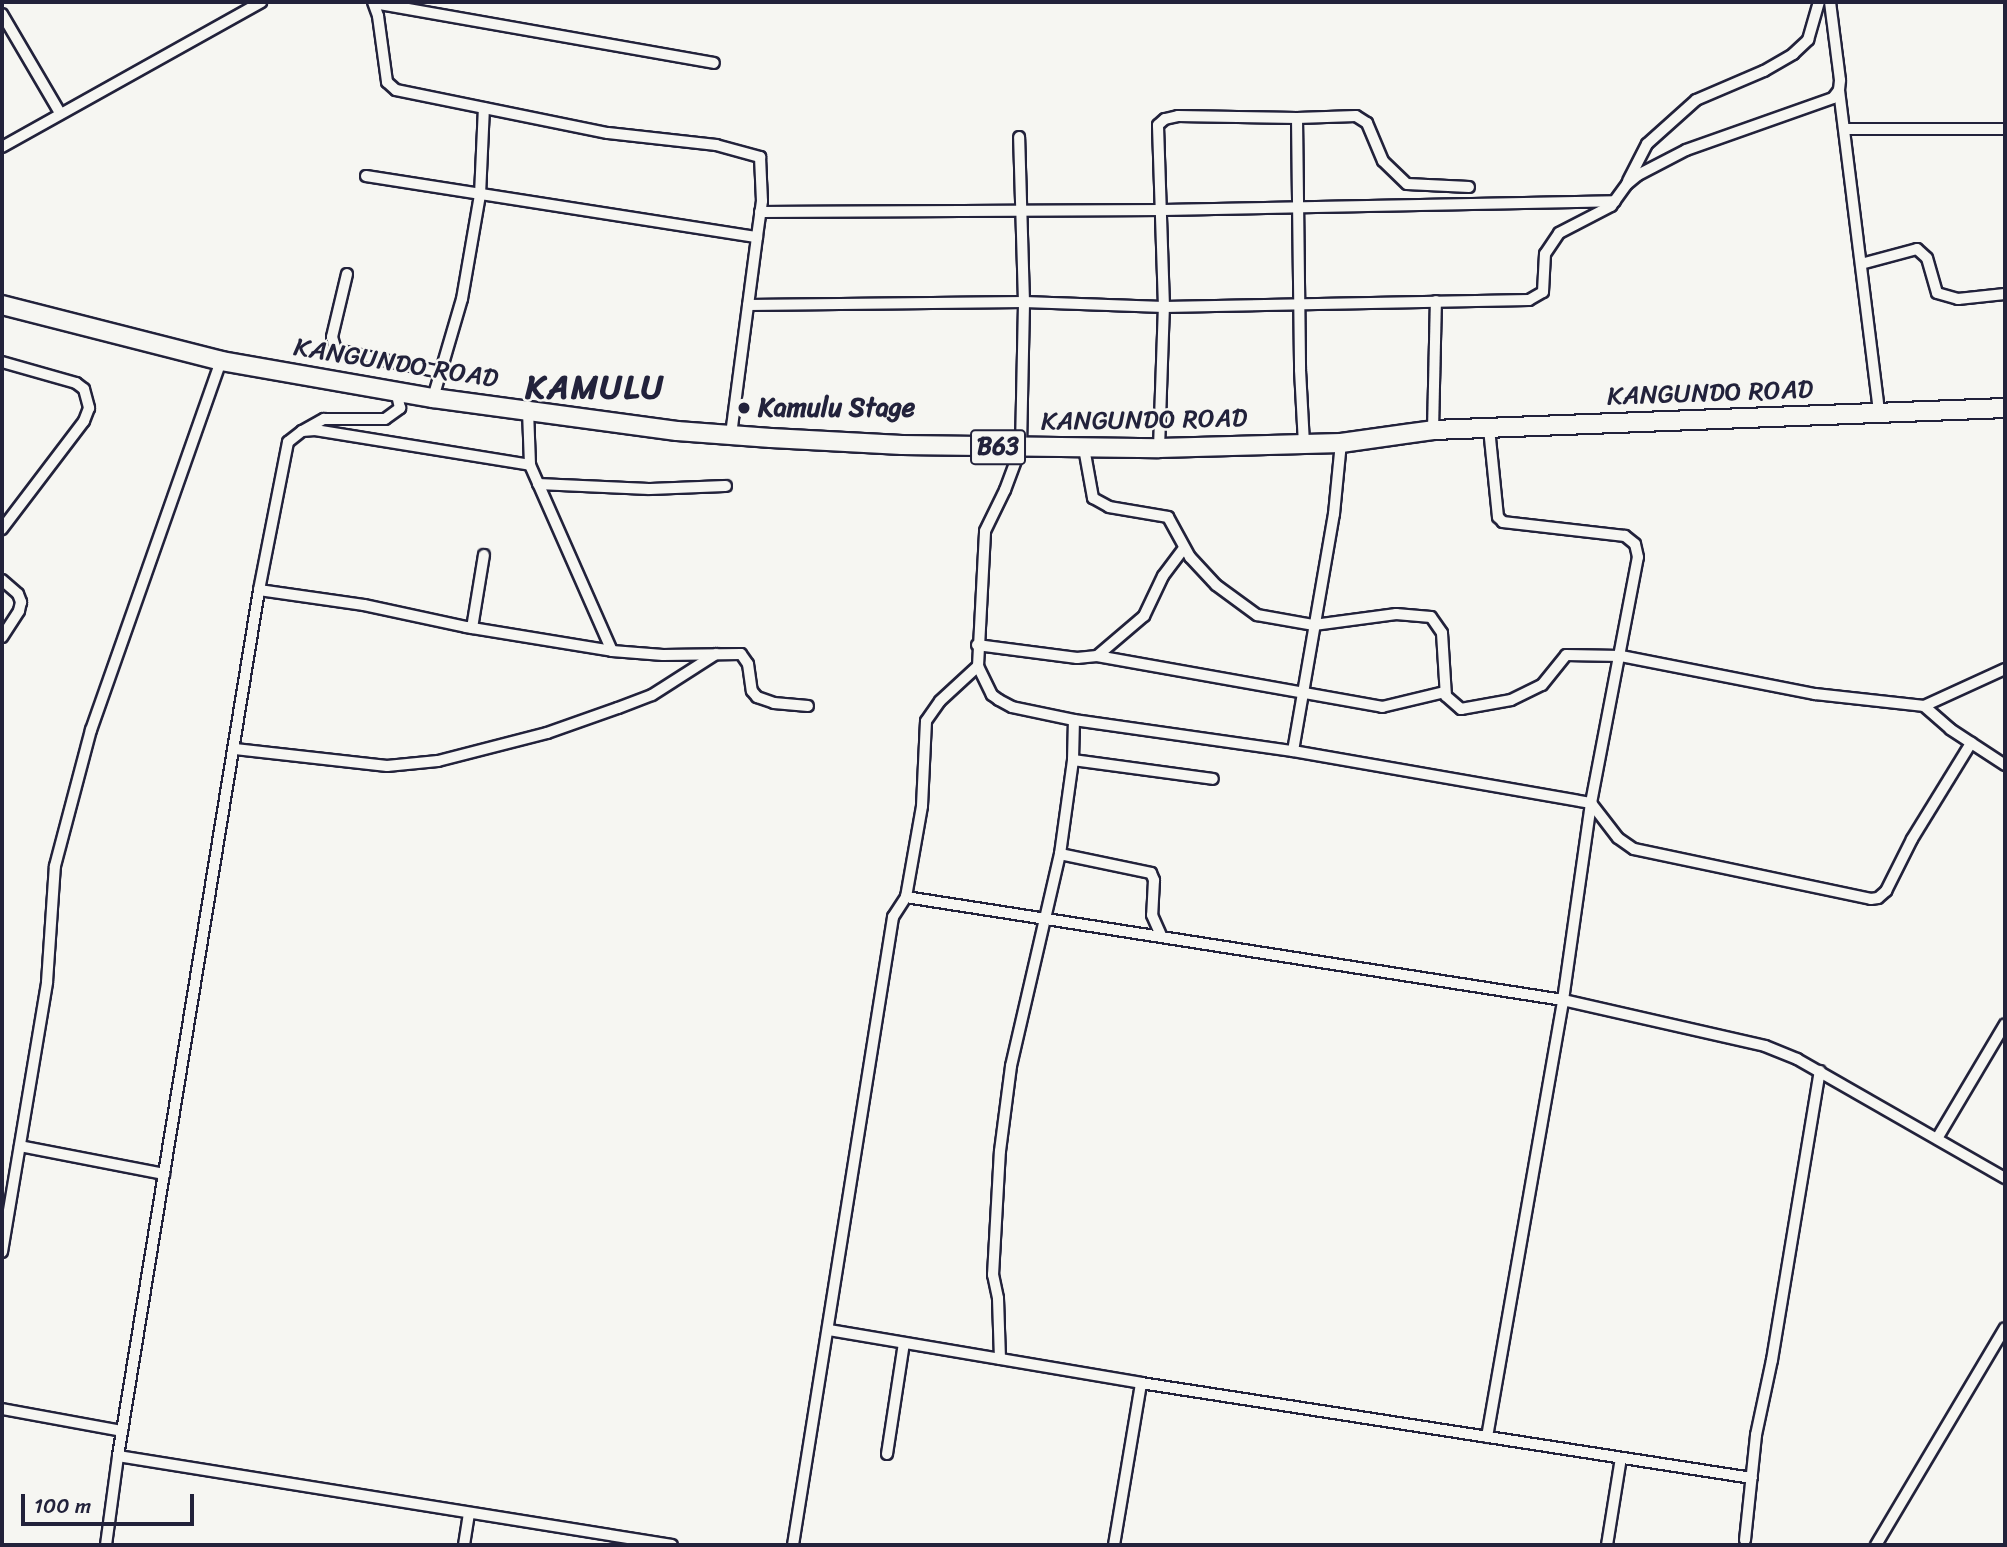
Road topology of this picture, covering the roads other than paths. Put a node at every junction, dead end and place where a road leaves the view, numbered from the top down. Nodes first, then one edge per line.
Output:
1 (261, 2) edge
2 (1819, 2) edge
3 (1830, 2) edge
4 (373, 3) edge
5 (2, 15) edge
6 (714, 63) dead end
7 (1839, 90) junction
8 (484, 108) junction
9 (61, 113) junction
10 (1297, 118) junction
11 (1844, 129) junction
12 (2005, 129) edge
13 (1019, 137) dead end
14 (2, 147) edge
15 (366, 176) dead end
16 (1407, 184) junction
17 (1627, 184) junction
18 (1469, 187) dead end
19 (480, 195) junction
20 (1616, 201) junction
21 (1414, 205) junction
22 (1299, 207) junction
23 (1163, 210) junction
24 (1023, 211) junction
25 (760, 212) junction
26 (757, 237) junction
27 (1861, 264) junction
28 (347, 274) dead end
29 (2005, 294) edge
30 (1436, 301) junction
31 (1024, 302) junction
32 (1299, 302) junction
33 (2, 305) edge
34 (748, 305) junction
35 (1164, 307) junction
36 (221, 361) junction
37 (2, 362) edge
38 (440, 372) junction
39 (396, 391) junction
40 (433, 398) junction
41 (2005, 408) edge
42 (528, 410) junction
43 (1880, 413) junction
44 (1489, 428) junction
45 (1433, 430) junction
46 (302, 431) junction
47 (731, 435) junction
48 (1304, 443) junction
49 (1341, 443) junction
50 (1021, 447) junction
51 (1084, 448) junction
52 (1158, 448) junction
53 (530, 466) junction
54 (538, 484) junction
55 (726, 486) dead end
56 (2, 529) edge
57 (1183, 549) junction
58 (484, 555) dead end
59 (2, 580) edge
60 (259, 590) junction
61 (1314, 625) junction
62 (472, 628) junction
63 (2, 636) edge
64 (978, 645) junction
65 (612, 650) junction
66 (717, 653) junction
67 (1097, 656) junction
68 (1621, 656) junction
69 (978, 666) junction
70 (2005, 668) edge
71 (1445, 692) junction
72 (1303, 693) junction
73 (808, 706) dead end
74 (1924, 706) junction
75 (1074, 720) junction
76 (1971, 743) junction
77 (235, 749) junction
78 (1293, 751) junction
79 (1073, 760) junction
80 (2005, 765) edge
81 (1213, 779) dead end
82 (1591, 803) junction
83 (1060, 854) junction
84 (906, 897) junction
85 (1048, 919) junction
86 (1162, 937) junction
87 (1563, 1000) junction
88 (2005, 1024) edge
89 (1820, 1071) junction
90 (1938, 1138) junction
91 (20, 1146) junction
92 (164, 1174) junction
93 (2005, 1178) edge
94 (2, 1252) edge
95 (2005, 1328) edge
96 (829, 1330) junction
97 (904, 1343) junction
98 (1000, 1359) junction
99 (1141, 1383) junction
100 (2, 1409) edge
101 (122, 1431) junction
102 (1487, 1437) junction
103 (887, 1454) dead end
104 (118, 1456) junction
105 (1621, 1458) junction
106 (1752, 1478) junction
107 (470, 1513) junction
108 (1745, 1540) dead end
109 (106, 1545) edge
110 (464, 1545) edge
111 (672, 1545) edge
112 (793, 1545) edge
113 (1114, 1545) edge
114 (1607, 1545) edge
115 (1876, 1545) edge

1 - 9 street
2 - 17 street
3 - 7 street
4 - 6 street
4 - 8 street
5 - 9 street
7 - 11 street
7 - 17 street
8 - 19 street
8 - 25 street
9 - 14 street
10 - 16 street
10 - 22 street
10 - 23 street
11 - 12 street
11 - 27 street
13 - 24 street
15 - 19 street
16 - 18 street
16 - 21 street
17 - 20 street
19 - 26 street
19 - 38 street
20 - 21 street
20 - 30 street
21 - 22 street
22 - 23 street
22 - 32 street
23 - 24 street
23 - 35 street
24 - 25 street
24 - 31 street
25 - 26 street
26 - 34 street
27 - 29 street
27 - 43 street
28 - 38 street
30 - 32 street
30 - 45 street
31 - 34 street
31 - 35 street
31 - 50 street
32 - 35 street
32 - 48 street
33 - 36 highway, KANGUNDO ROAD / B63
34 - 47 street
35 - 52 street
36 - 39 highway, KANGUNDO ROAD / B63
36 - 91 street
37 - 56 street
38 - 40 street
39 - 40 highway, KANGUNDO ROAD / B63
39 - 46 street
40 - 42 highway, KANGUNDO ROAD / B63
41 - 43 highway, KANGUNDO ROAD / B63
42 - 47 highway, KANGUNDO ROAD / B63
42 - 53 street
43 - 44 highway, KANGUNDO ROAD / B63
44 - 45 highway, KANGUNDO ROAD / B63
44 - 68 street
45 - 49 highway, KANGUNDO ROAD / B63
46 - 53 street
46 - 60 street
47 - 50 highway, KANGUNDO ROAD / B63
48 - 49 highway, KANGUNDO ROAD / B63
48 - 52 highway, KANGUNDO ROAD / B63
49 - 61 street
50 - 51 highway, KANGUNDO ROAD / B63
50 - 64 street
51 - 52 highway, KANGUNDO ROAD / B63
51 - 57 street
53 - 54 street
54 - 55 street
54 - 65 street
57 - 61 street
57 - 67 street
58 - 62 street
59 - 63 street
60 - 62 street
60 - 77 street
61 - 71 street
61 - 72 street
62 - 65 street
64 - 67 street
64 - 69 street
65 - 66 street
66 - 73 street
66 - 77 street
67 - 72 street
68 - 71 street
68 - 74 street
68 - 82 street
69 - 75 street
69 - 84 street
70 - 74 street
71 - 72 street
72 - 78 street
74 - 76 street
75 - 78 street
75 - 79 street
76 - 80 street
76 - 82 street
77 - 92 street
78 - 82 street
79 - 81 street
79 - 83 street
82 - 87 street
83 - 85 street
83 - 86 street
84 - 85 street
84 - 96 street
85 - 86 street
85 - 98 street
86 - 87 street
87 - 89 street
87 - 102 street
88 - 90 street
89 - 90 street
89 - 106 street
90 - 93 street
91 - 92 street
91 - 94 street
92 - 101 street
95 - 115 street
96 - 97 street
96 - 112 street
97 - 98 street
97 - 103 street
98 - 99 street
99 - 102 street
99 - 113 street
100 - 101 street
101 - 104 street
102 - 105 street
104 - 107 street
104 - 109 street
105 - 106 street
105 - 114 street
106 - 108 street
107 - 110 street
107 - 111 street

